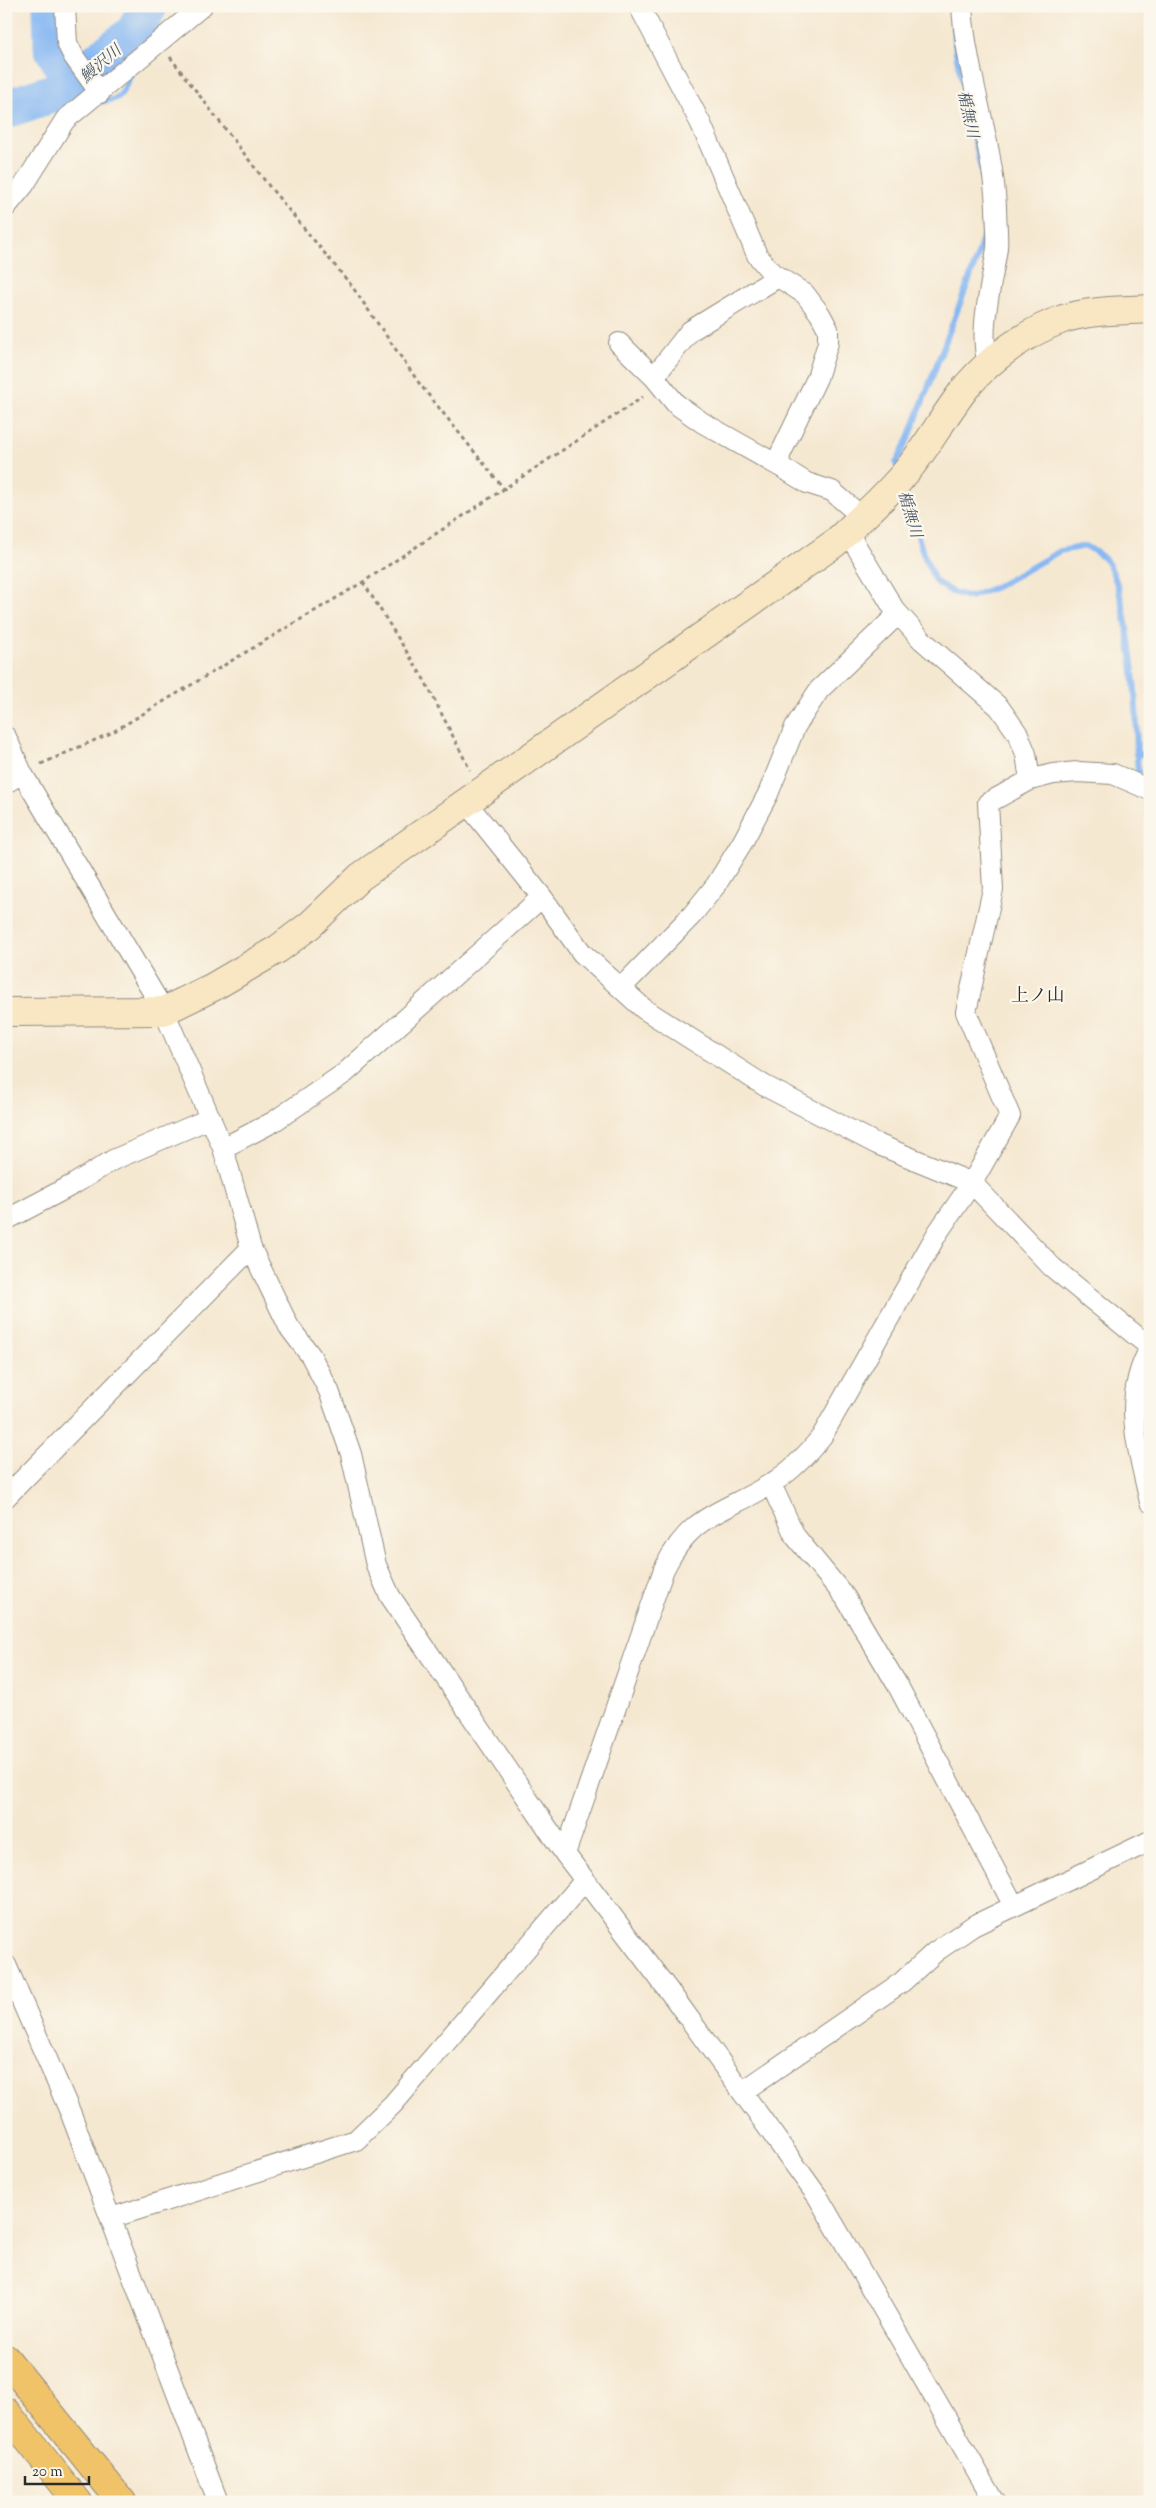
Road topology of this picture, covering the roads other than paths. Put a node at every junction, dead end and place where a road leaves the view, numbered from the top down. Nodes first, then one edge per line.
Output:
1 (65, 6) edge
2 (202, 6) edge
3 (639, 6) edge
4 (962, 6) edge
5 (92, 98) junction
6 (6, 207) edge
7 (778, 277) junction
8 (1150, 309) edge
9 (619, 343) dead end
10 (988, 364) junction
11 (657, 382) junction
12 (781, 467) junction
13 (854, 524) junction
14 (898, 614) junction
15 (6, 737) edge
16 (14, 778) edge
17 (1030, 780) junction
18 (1150, 790) edge
19 (472, 796) junction
20 (542, 897) junction
21 (621, 988) junction
22 (164, 1011) junction
23 (6, 1012) edge
24 (211, 1118) junction
25 (223, 1148) junction
26 (972, 1183) junction
27 (6, 1220) edge
28 (251, 1248) junction
29 (1150, 1347) edge
30 (771, 1484) junction
31 (6, 1497) edge
32 (1150, 1502) edge
33 (1150, 1841) edge
34 (565, 1854) junction
35 (585, 1880) junction
36 (1014, 1906) junction
37 (6, 1965) edge
38 (742, 2092) junction
39 (111, 2218) junction
40 (6, 2359) edge
41 (6, 2412) edge
42 (78, 2502) edge
43 (122, 2502) edge
44 (218, 2502) edge
45 (996, 2502) edge

1 - 5 street
2 - 5 street
3 - 7 street
4 - 10 street
5 - 6 street
7 - 11 street
7 - 12 street
8 - 10 street
9 - 11 street
10 - 13 street
11 - 12 street
12 - 13 street
13 - 14 street
13 - 19 street
14 - 17 street
14 - 21 street
15 - 16 street
16 - 22 street
17 - 18 street
17 - 26 street
19 - 20 street
19 - 22 street
20 - 21 street
20 - 25 street
21 - 26 street
22 - 23 street
22 - 24 street
24 - 25 street
24 - 27 street
25 - 28 street
26 - 29 street
26 - 30 street
28 - 31 street
28 - 34 street
29 - 32 street
30 - 34 street
30 - 36 street
33 - 36 street
34 - 35 street
35 - 38 street
35 - 39 street
36 - 38 street
37 - 39 street
38 - 45 street
39 - 44 street
40 - 43 highway
41 - 42 highway

